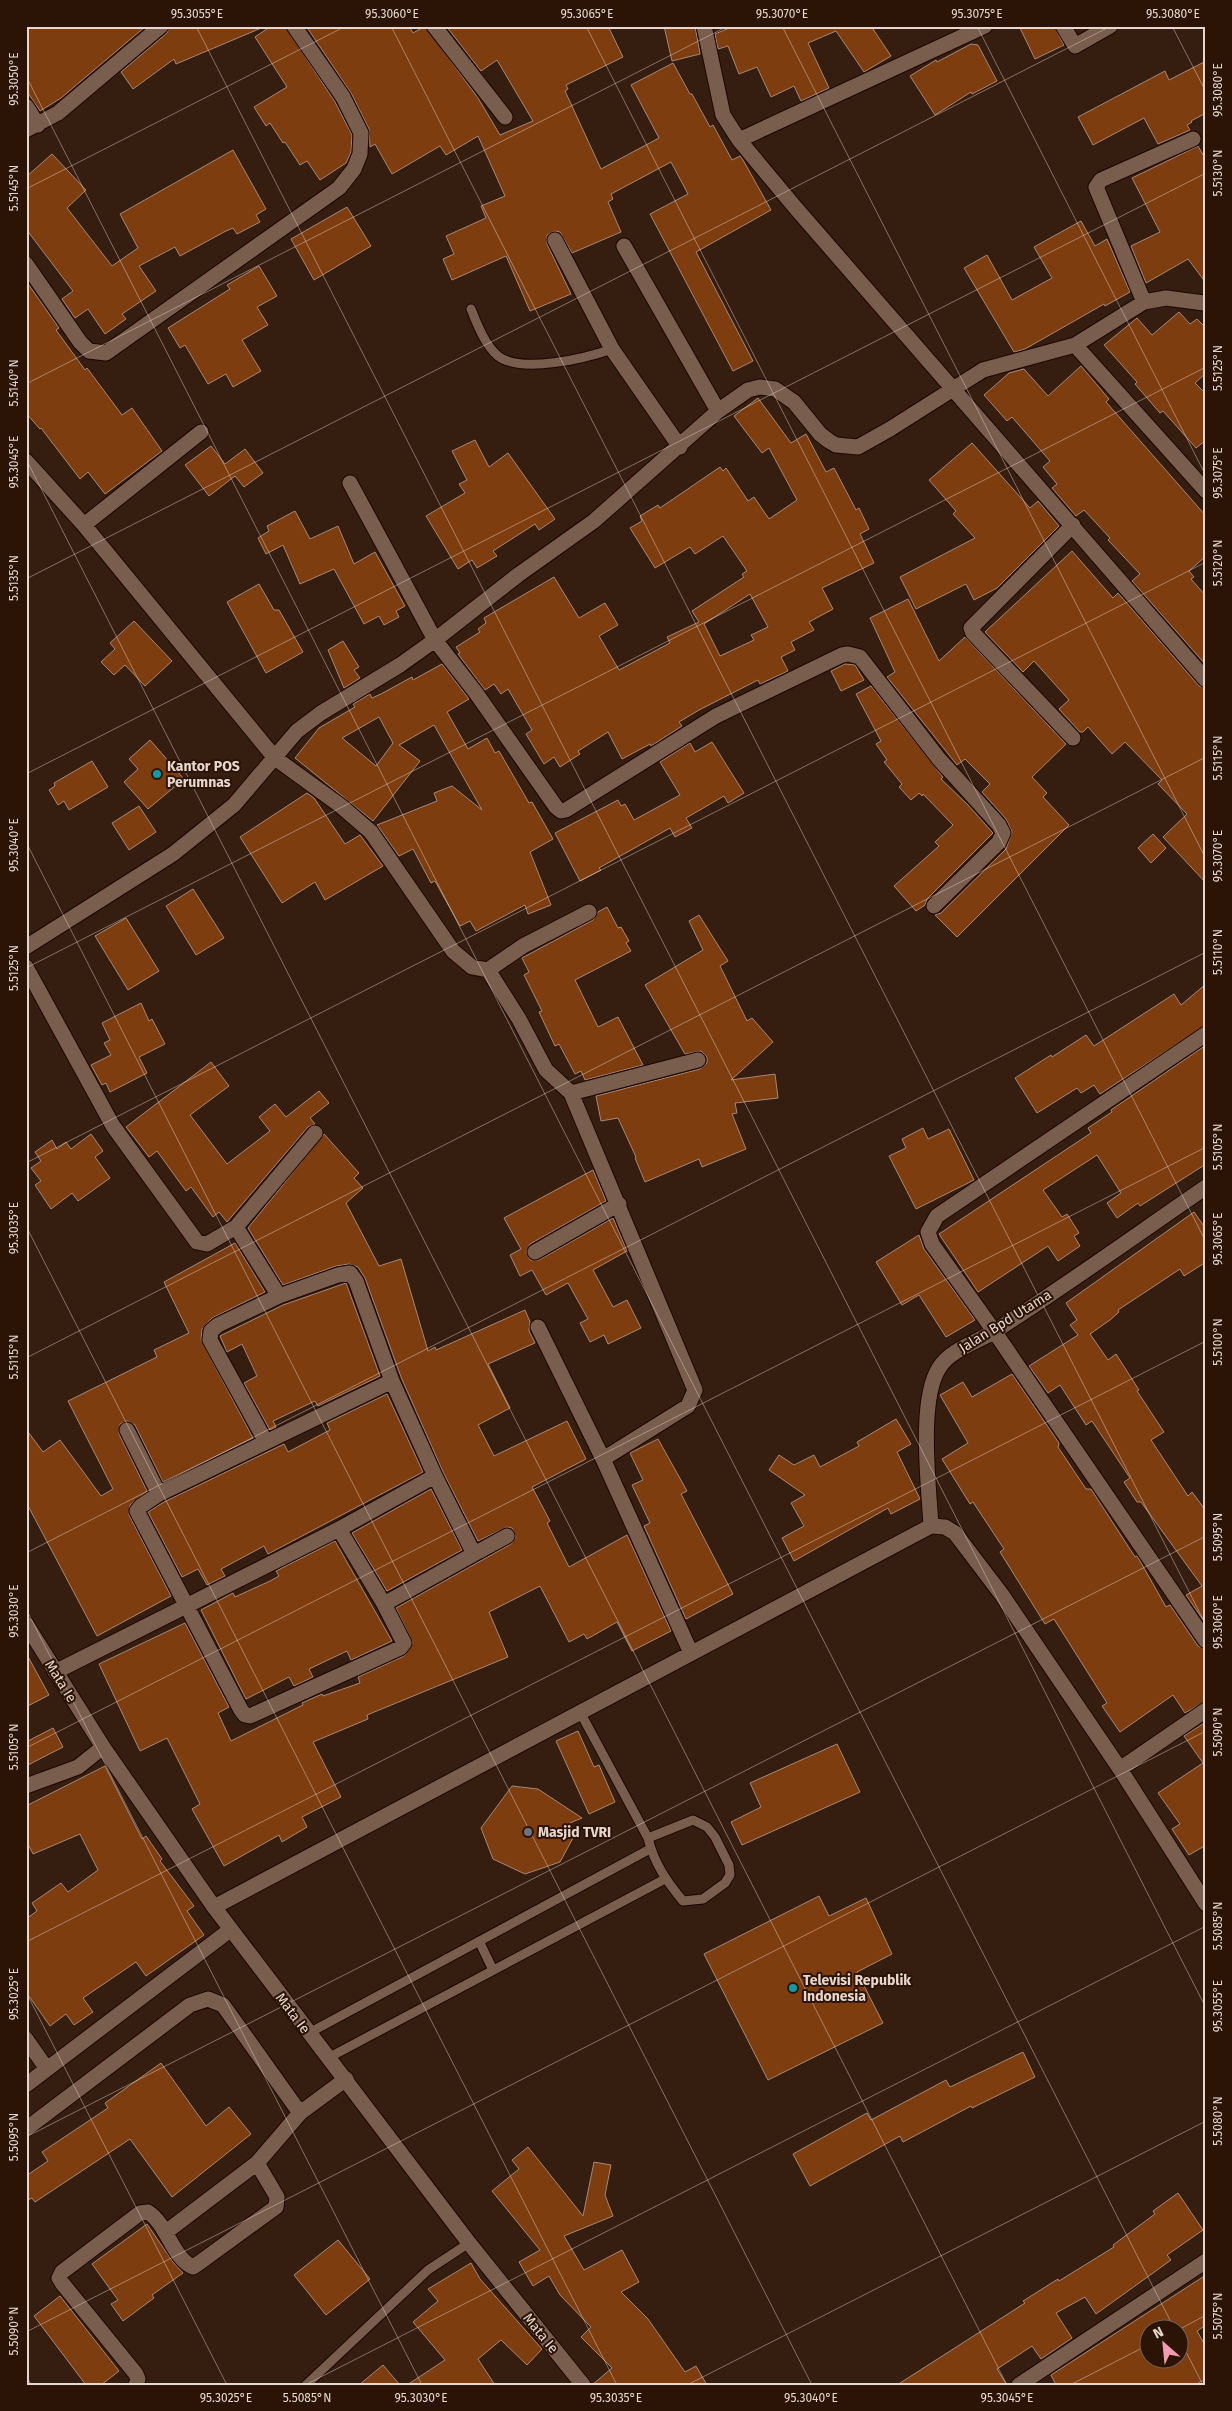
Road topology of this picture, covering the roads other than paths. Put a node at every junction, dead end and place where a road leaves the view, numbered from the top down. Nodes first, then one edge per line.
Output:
1 (161, 26) edge
2 (294, 26) edge
3 (434, 26) edge
4 (985, 26) edge
5 (1063, 26) edge
6 (1110, 26) edge
7 (708, 27) edge
8 (26, 106) edge
9 (505, 116) dead end
10 (32, 127) edge
11 (1193, 139) dead end
12 (739, 140) junction
13 (555, 240) dead end
14 (624, 246) dead end
15 (26, 264) edge
16 (1144, 302) junction
17 (1205, 304) edge
18 (471, 309) dead end
19 (1075, 345) junction
20 (612, 349) junction
21 (953, 389) junction
22 (718, 411) junction
23 (201, 432) dead end
24 (680, 447) junction
25 (26, 460) edge
26 (350, 483) dead end
27 (1206, 491) edge
28 (84, 525) junction
29 (1073, 525) junction
30 (435, 640) junction
31 (1206, 680) edge
32 (1073, 738) dead end
33 (275, 758) junction
34 (934, 906) dead end
35 (589, 912) dead end
36 (26, 947) edge
37 (26, 966) edge
38 (488, 970) junction
39 (1206, 1034) edge
40 (698, 1060) dead end
41 (571, 1093) junction
42 (315, 1133) dead end
43 (1206, 1188) edge
44 (619, 1204) junction
45 (236, 1228) junction
46 (535, 1252) dead end
47 (279, 1296) junction
48 (538, 1326) dead end
49 (994, 1331) junction
50 (392, 1380) junction
51 (127, 1430) dead end
52 (266, 1442) junction
53 (604, 1459) junction
54 (435, 1476) junction
55 (159, 1494) junction
56 (930, 1526) junction
57 (338, 1529) junction
58 (507, 1536) dead end
59 (474, 1554) junction
60 (384, 1604) junction
61 (187, 1605) junction
62 (26, 1624) edge
63 (1206, 1642) edge
64 (691, 1653) junction
65 (55, 1672) junction
66 (1206, 1710) edge
67 (580, 1712) junction
68 (104, 1747) junction
69 (1120, 1769) junction
70 (26, 1786) edge
71 (648, 1838) junction
72 (650, 1849) junction
73 (665, 1879) junction
74 (1201, 1888) edge
75 (1206, 1904) edge
76 (214, 1907) junction
77 (230, 1930) junction
78 (479, 1941) junction
79 (493, 1970) junction
80 (309, 2033) junction
81 (26, 2039) edge
82 (328, 2058) junction
83 (47, 2069) junction
84 (346, 2079) junction
85 (26, 2085) edge
86 (300, 2113) junction
87 (26, 2129) edge
88 (257, 2163) junction
89 (166, 2232) junction
90 (469, 2243) junction
91 (1206, 2261) edge
92 (136, 2385) edge
93 (306, 2385) edge
94 (583, 2385) edge
95 (1019, 2385) edge

1 - 10 street
2 - 15 street
3 - 9 street
4 - 12 street
5 - 6 street
7 - 12 street
8 - 10 street
11 - 16 street
12 - 21 street
13 - 20 street
14 - 22 street
16 - 17 street
16 - 19 street
18 - 20 lane
19 - 21 street
19 - 27 street
20 - 24 street
21 - 22 street
21 - 29 street
22 - 24 street
23 - 28 street
24 - 30 street
25 - 28 street
26 - 30 street
28 - 33 street
29 - 31 street
29 - 32 street
30 - 33 street
30 - 34 street
33 - 36 street
33 - 38 street
35 - 38 street
37 - 45 street
38 - 41 street
39 - 49 street
40 - 41 street
41 - 44 street
42 - 45 street
43 - 49 street, Jalan Bpd Utama
44 - 46 street
44 - 53 street
45 - 47 street
47 - 50 street
47 - 52 street
48 - 53 street
49 - 56 street, Jalan Bpd Utama
49 - 63 street
50 - 52 street
50 - 54 street
51 - 55 street
52 - 55 street
53 - 64 street
54 - 57 street
54 - 59 street
55 - 61 street
56 - 64 street
56 - 69 street
57 - 60 street
57 - 61 street
58 - 59 street
59 - 60 street
60 - 61 street
61 - 65 street
62 - 65 street, Mata Ie
64 - 67 street
65 - 68 street, Mata Ie
66 - 69 street
67 - 71 lane
67 - 76 street
68 - 70 street
68 - 76 street, Mata Ie
69 - 74 street
71 - 72 lane
71 - 73 lane
72 - 73 lane
72 - 78 lane
73 - 79 lane
74 - 75 street
76 - 77 street, Mata Ie
77 - 80 street, Mata Ie
77 - 83 street
78 - 79 lane
78 - 80 lane
79 - 82 lane
80 - 82 street, Mata Ie
81 - 83 street
82 - 84 street, Mata Ie
83 - 85 street
84 - 86 street
84 - 90 street, Mata Ie
86 - 87 street
86 - 88 street
88 - 89 street
88 - 89 street
89 - 92 street
90 - 93 lane
90 - 94 street, Mata Ie
91 - 95 street

